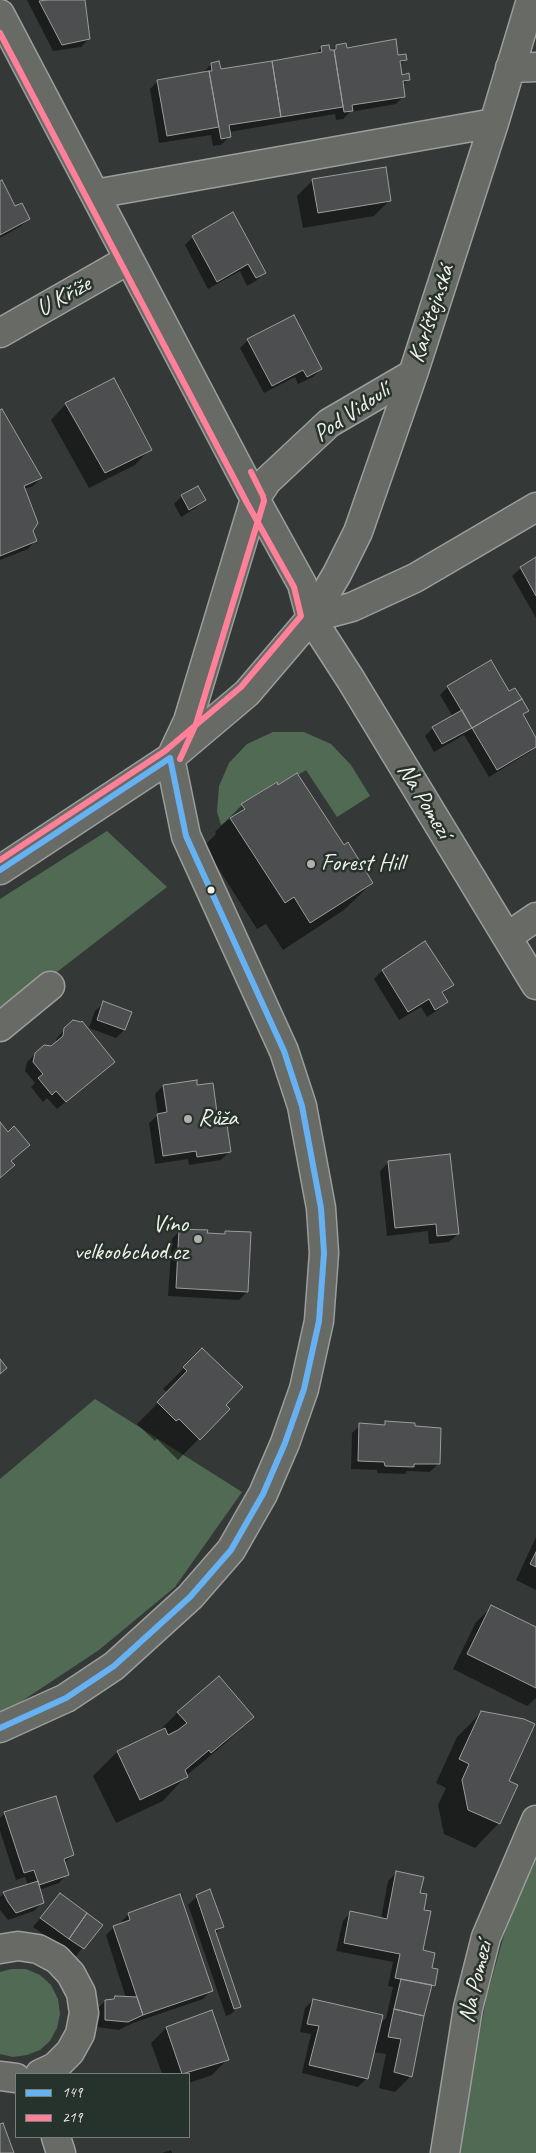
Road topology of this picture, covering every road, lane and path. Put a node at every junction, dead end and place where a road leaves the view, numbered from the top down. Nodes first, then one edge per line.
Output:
1 (531, 0) edge
2 (0, 14) edge
3 (523, 68) edge
4 (494, 123) junction
5 (95, 194) junction
6 (128, 260) junction
7 (0, 333) edge
8 (413, 374) junction
9 (255, 499) junction
10 (536, 507) edge
11 (311, 618) junction
12 (170, 758) junction
13 (0, 870) edge
14 (536, 917) edge
15 (507, 937) junction
16 (536, 985) edge
17 (50, 986) dead end
18 (0, 1026) edge
19 (0, 1728) edge
20 (536, 1820) edge
21 (0, 1949) edge
22 (42, 2073) edge
23 (0, 2076) edge
24 (15, 2078) edge
25 (56, 2138) edge
26 (61, 2153) edge
27 (445, 2153) edge

1 - 3 street, Karlštejnská
2 - 5 street
3 - 4 street, Karlštejnská
4 - 5 street
4 - 8 street, Karlštejnská
5 - 6 street
6 - 7 street, U Kříže
6 - 9 street
8 - 9 street, Pod Vidoulí
8 - 11 street, Karlštejnská
9 - 11 street
9 - 12 street, Pod Vidoulí
10 - 11 street
11 - 12 street, Karlštejnská
11 - 15 street, Na Pomezí
12 - 13 street, Karlštejnská
12 - 19 street
14 - 15 street
15 - 16 street, Na Pomezí
17 - 18 street
20 - 27 street, Na Pomezí
21 - 22 street
23 - 24 street
25 - 26 street

